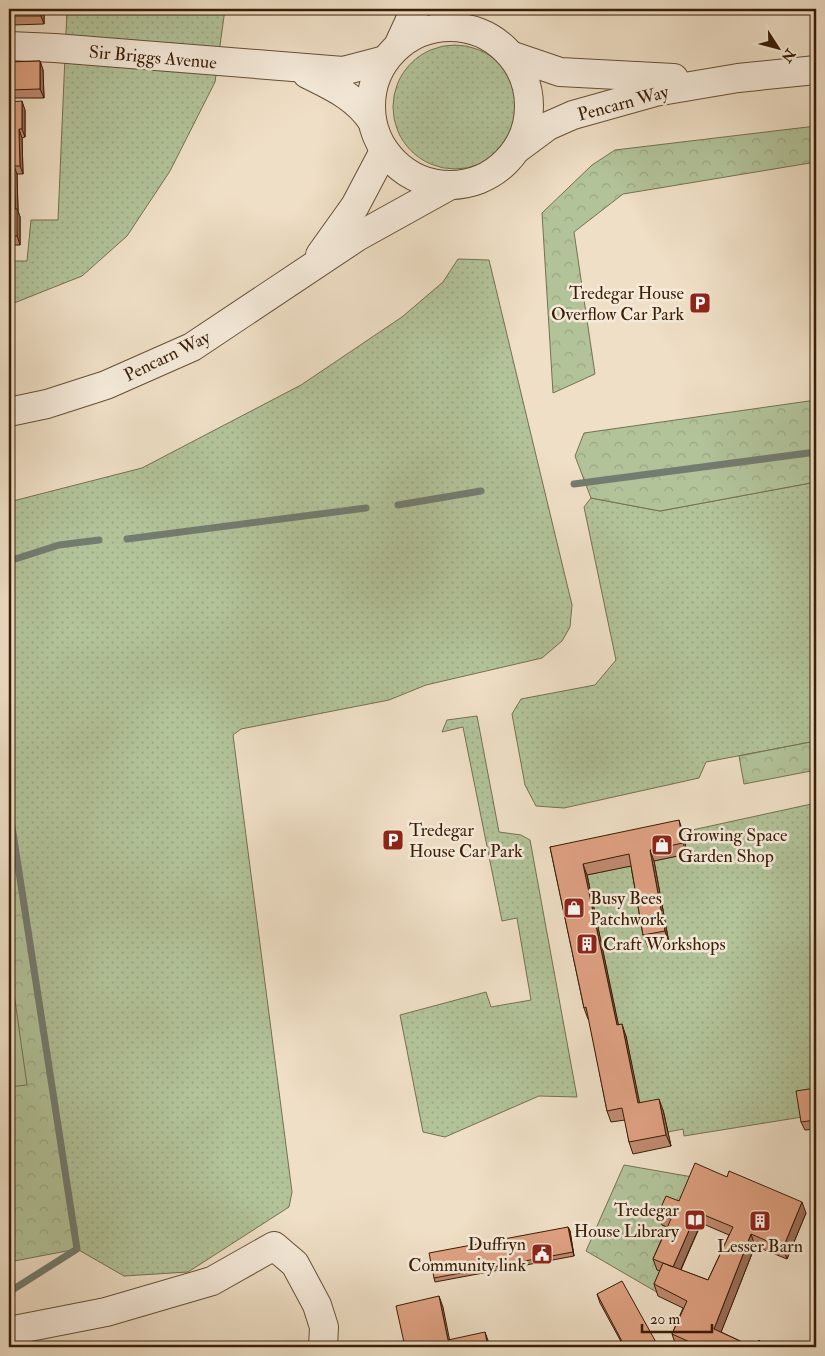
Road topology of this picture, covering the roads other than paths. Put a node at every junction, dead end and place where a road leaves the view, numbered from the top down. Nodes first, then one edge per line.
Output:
1 (415, 9) edge
2 (472, 9) edge
3 (489, 36) junction
4 (9, 46) edge
5 (391, 53) junction
6 (513, 56) junction
7 (297, 69) junction
8 (816, 70) edge
9 (738, 78) junction
10 (372, 121) junction
11 (517, 150) junction
12 (384, 151) junction
13 (449, 186) junction
14 (310, 268) junction
15 (9, 412) edge
16 (9, 1331) edge
17 (323, 1337) edge

1 - 5 street
2 - 3 street
3 - 5 street
3 - 6 street
4 - 7 street, Sir Briggs Avenue
5 - 7 street, Sir Briggs Avenue
5 - 10 street
6 - 9 street, Pencarn Way
6 - 11 street
7 - 10 street, Sir Briggs Avenue
8 - 9 street, Pencarn Way
9 - 11 street, Pencarn Way
10 - 12 street
11 - 13 street
12 - 13 street
12 - 14 street, Pencarn Way
13 - 14 street, Pencarn Way
14 - 15 street, Pencarn Way
16 - 17 street

